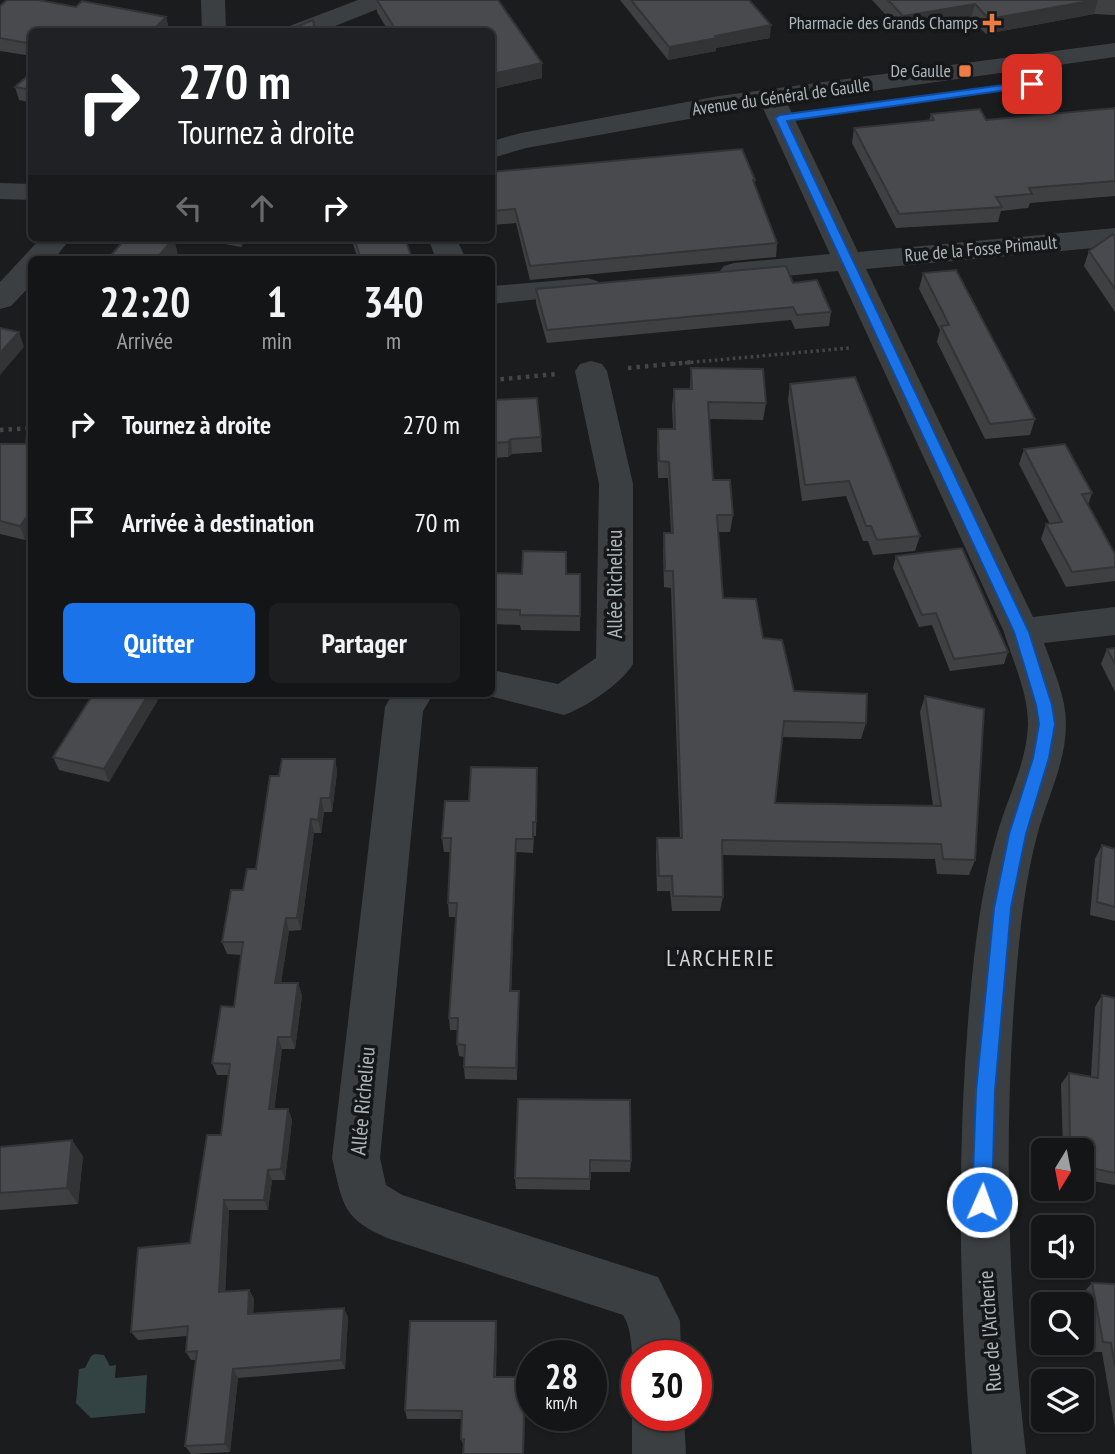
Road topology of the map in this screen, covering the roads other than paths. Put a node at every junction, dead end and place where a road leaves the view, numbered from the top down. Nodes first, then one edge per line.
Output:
1 (213, 0) edge
2 (380, 0) edge
3 (214, 28) edge
4 (306, 28) edge
5 (1115, 50) edge
6 (1115, 73) edge
7 (775, 108) junction
8 (495, 153) edge
9 (0, 191) edge
10 (28, 192) edge
11 (1115, 237) edge
12 (53, 242) edge
13 (41, 256) edge
14 (846, 261) junction
15 (28, 270) edge
16 (700, 276) edge
17 (619, 284) edge
18 (495, 295) edge
19 (0, 300) edge
20 (591, 371) road end
21 (1115, 621) edge
22 (1022, 632) junction
23 (495, 685) edge
24 (412, 697) edge
25 (656, 1340) edge
26 (658, 1431) edge
27 (659, 1454) edge
28 (999, 1454) edge

1 - 3 street
2 - 4 street
5 - 7 street, Avenue du Général de Gaulle
6 - 7 street, Avenue du Général de Gaulle
7 - 8 street, Avenue du Général de Gaulle
7 - 14 street, Rue de l'Archerie
9 - 10 street
11 - 14 street, Rue de la Fosse Primault
12 - 13 street
14 - 16 street, Rue de la Fosse Primault
14 - 22 street, Rue de l'Archerie
15 - 19 street
17 - 18 street
20 - 23 street, Allée Richelieu
21 - 22 street
22 - 28 street, Rue de l'Archerie
24 - 25 street, Allée Richelieu
26 - 27 street

